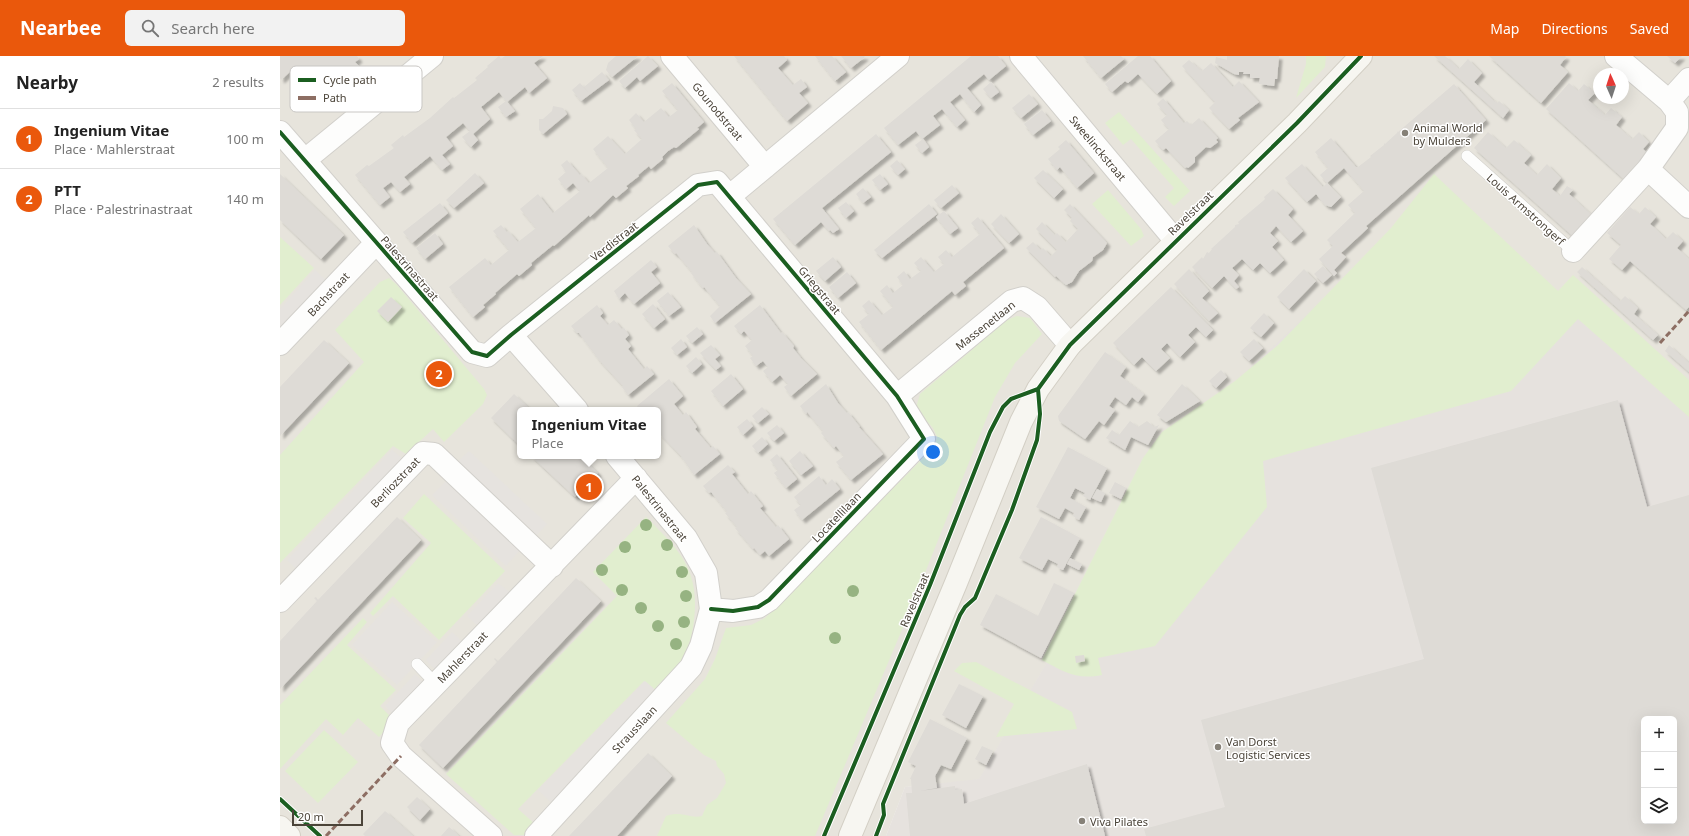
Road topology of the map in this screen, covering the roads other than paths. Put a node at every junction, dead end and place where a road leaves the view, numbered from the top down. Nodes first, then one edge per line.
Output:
1 (432, 56) edge
2 (672, 56) edge
3 (898, 56) edge
4 (1021, 56) edge
5 (1361, 56) edge
6 (1616, 56) edge
7 (420, 66) edge
8 (1689, 79) edge
9 (1669, 101) junction
10 (364, 112) edge
11 (280, 132) edge
12 (1467, 156) dead end
13 (305, 160) junction
14 (765, 167) junction
15 (1648, 169) junction
16 (730, 196) junction
17 (1689, 207) edge
18 (1175, 240) junction
19 (376, 243) junction
20 (1573, 251) joint
21 (511, 335) junction
22 (280, 344) edge
23 (1070, 345) junction
24 (897, 396) junction
25 (574, 407) edge
26 (620, 459) edge
27 (636, 478) junction
28 (552, 566) junction
29 (280, 601) edge
30 (711, 608) junction
31 (416, 664) dead end
32 (436, 684) junction
33 (280, 827) edge
34 (289, 836) edge
35 (491, 836) edge
36 (536, 836) edge
37 (850, 836) edge

1 - 7 street
2 - 14 street, Gounodstraat
3 - 14 street
4 - 18 street, Sweelinckstraat
5 - 18 street, Ravelstraat
6 - 9 street, Louis Armstrongerf
8 - 9 street
9 - 15 street, Louis Armstrongerf
10 - 13 street
11 - 13 street, Palestrinastraat
12 - 20 lane, Louis Armstrongerf
13 - 19 street, Palestrinastraat
14 - 16 street
15 - 17 street
15 - 20 street, Louis Armstrongerf
16 - 21 street, Verdistraat
16 - 24 street, Griegstraat
18 - 23 street, Ravelstraat
19 - 21 street, Palestrinastraat
19 - 22 street, Bachstraat
21 - 25 street
23 - 24 street, Massenetlaan
23 - 37 street, Ravelstraat
24 - 30 street, Locatellilaan
26 - 27 street, Palestrinastraat
27 - 28 street, Mahlerstraat
27 - 30 street, Palestrinastraat
28 - 29 street, Berliozstraat
28 - 32 street, Mahlerstraat
30 - 36 street, Strausslaan
31 - 32 lane
32 - 35 street, Mahlerstraat
33 - 34 street

